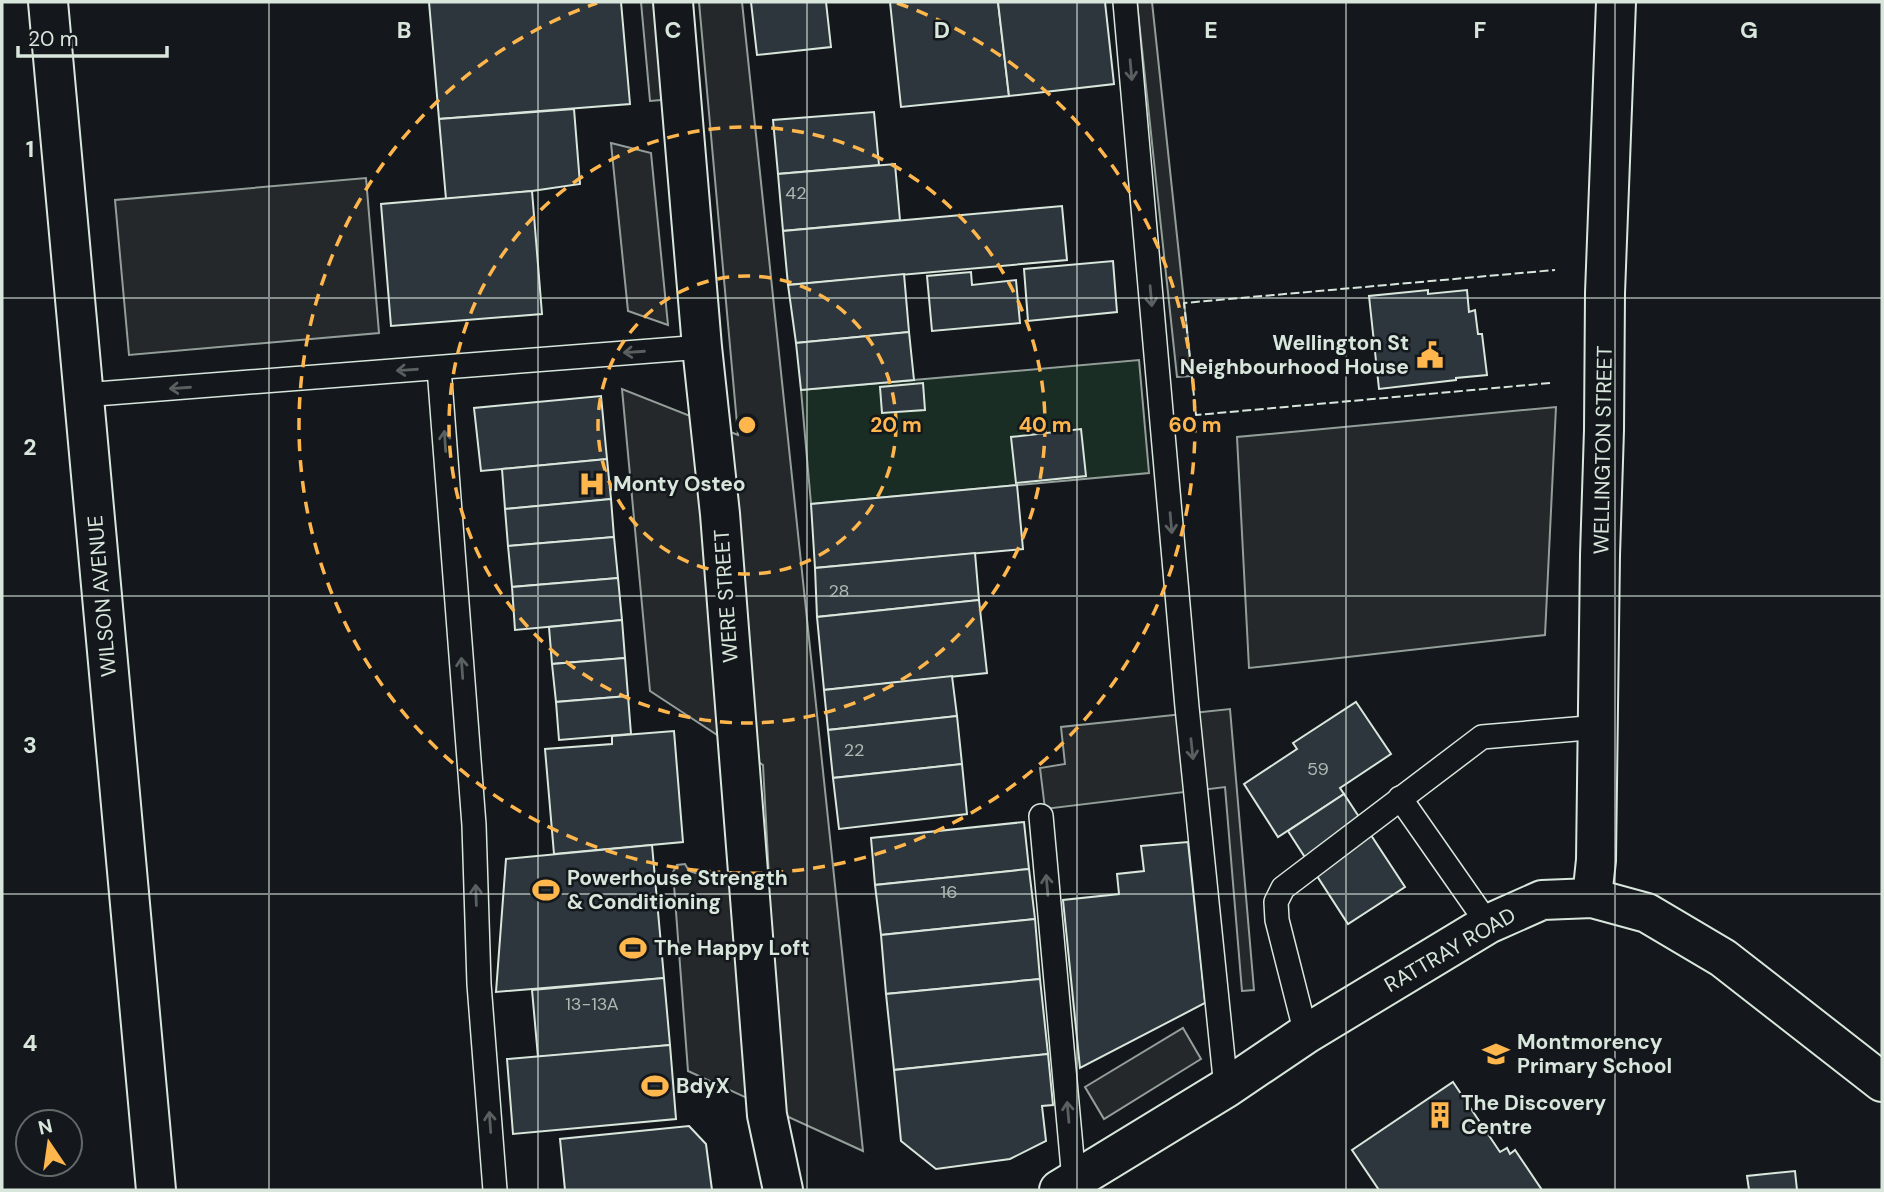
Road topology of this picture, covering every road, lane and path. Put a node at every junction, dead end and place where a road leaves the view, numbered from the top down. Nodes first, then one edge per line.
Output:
1 (48, 2) edge
2 (673, 2) edge
3 (1125, 2) edge
4 (1616, 2) edge
5 (702, 347) junction
6 (439, 368) junction
7 (83, 395) junction
8 (1599, 727) junction
9 (1401, 799) junction
10 (1041, 816) dead end
11 (1592, 898) junction
12 (1488, 924) junction
13 (1306, 1034) junction
14 (1882, 1082) edge
15 (1226, 1088) junction
16 (1066, 1185) edge
17 (156, 1190) edge
18 (495, 1190) edge
19 (783, 1190) edge

1 - 7 street, WILSON AVENUE
2 - 5 street, WERE STREET
3 -> 15 lane
4 - 8 street, WELLINGTON STREET
5 -> 6 lane
5 - 19 street, WERE STREET
6 -> 7 lane
18 -> 6 lane
7 - 17 street, WILSON AVENUE
8 - 9 lane
8 - 11 street, WELLINGTON STREET
9 - 12 lane
9 - 13 lane
16 -> 10 lane
11 - 12 street, RATTRAY ROAD
11 - 14 street, RATTRAY ROAD
12 - 13 street, RATTRAY ROAD
13 - 15 street, RATTRAY ROAD
15 - 16 street, RATTRAY ROAD

